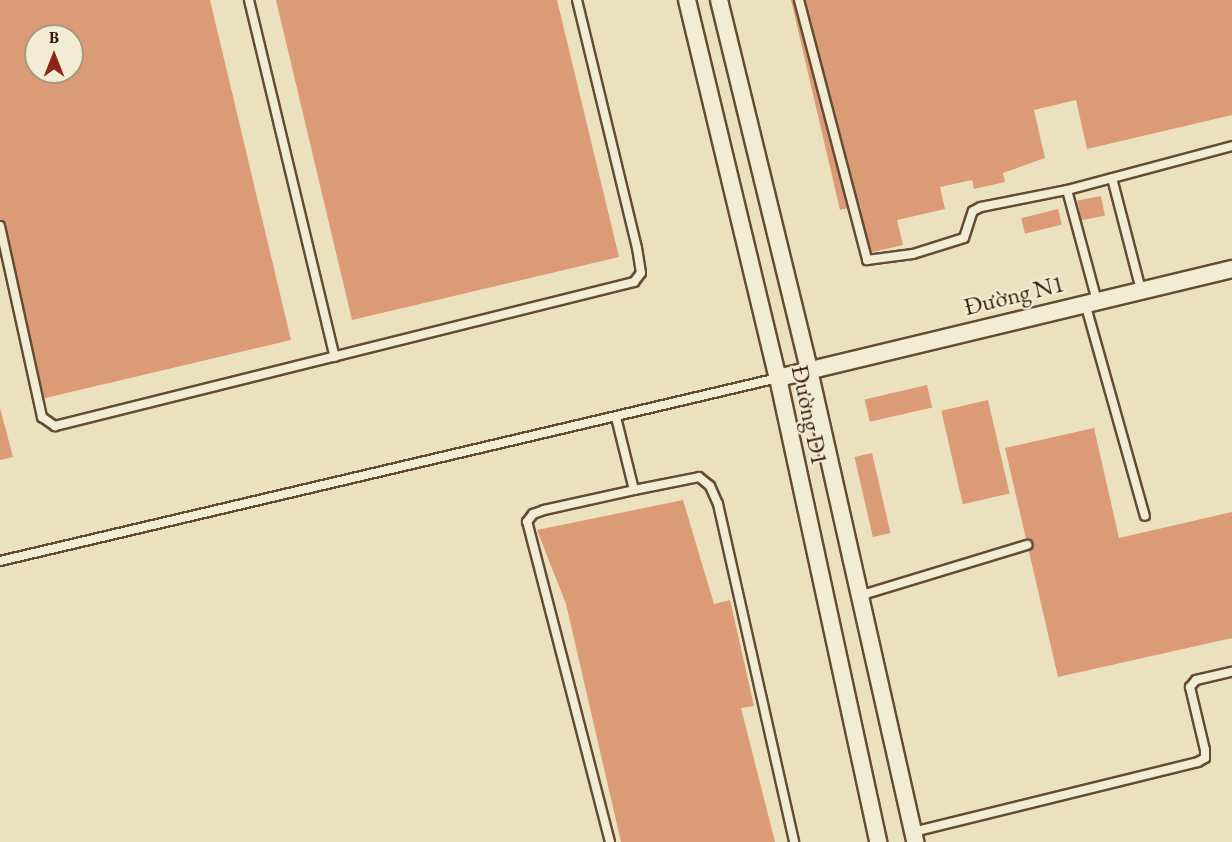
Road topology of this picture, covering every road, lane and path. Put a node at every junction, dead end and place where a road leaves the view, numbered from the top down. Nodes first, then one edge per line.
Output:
1 (249, 0) edge
2 (577, 0) edge
3 (687, 0) edge
4 (719, 0) edge
5 (799, 0) edge
6 (1232, 146) edge
7 (1112, 178) junction
8 (1067, 190) junction
9 (0, 226) edge
10 (1232, 269) edge
11 (1141, 290) junction
12 (1091, 302) junction
13 (335, 357) junction
14 (809, 370) junction
15 (778, 378) junction
16 (616, 417) junction
17 (634, 490) junction
18 (1145, 516) dead end
19 (1027, 545) dead end
20 (0, 561) edge
21 (858, 596) junction
22 (1232, 672) edge
23 (914, 837) edge
24 (610, 842) edge
25 (794, 842) edge
26 (878, 842) edge

1 - 13 lane
2 - 13 lane
3 - 15 street, Đường D1
4 - 14 street, Đường D1
5 - 8 lane
6 - 7 lane
7 - 8 lane
7 - 11 lane
8 - 12 lane
9 - 13 lane
10 - 11 street, Đường N1
11 - 12 street, Đường N1
12 - 14 street, Đường N1
12 - 18 lane
14 - 15 street, Đường N1
14 - 21 street, Đường D1
15 - 16 lane
15 - 26 street, Đường D1
16 - 17 lane
16 - 20 lane
17 - 24 lane
17 - 25 lane
19 - 21 lane
21 - 23 street, Đường D1
22 - 23 lane

